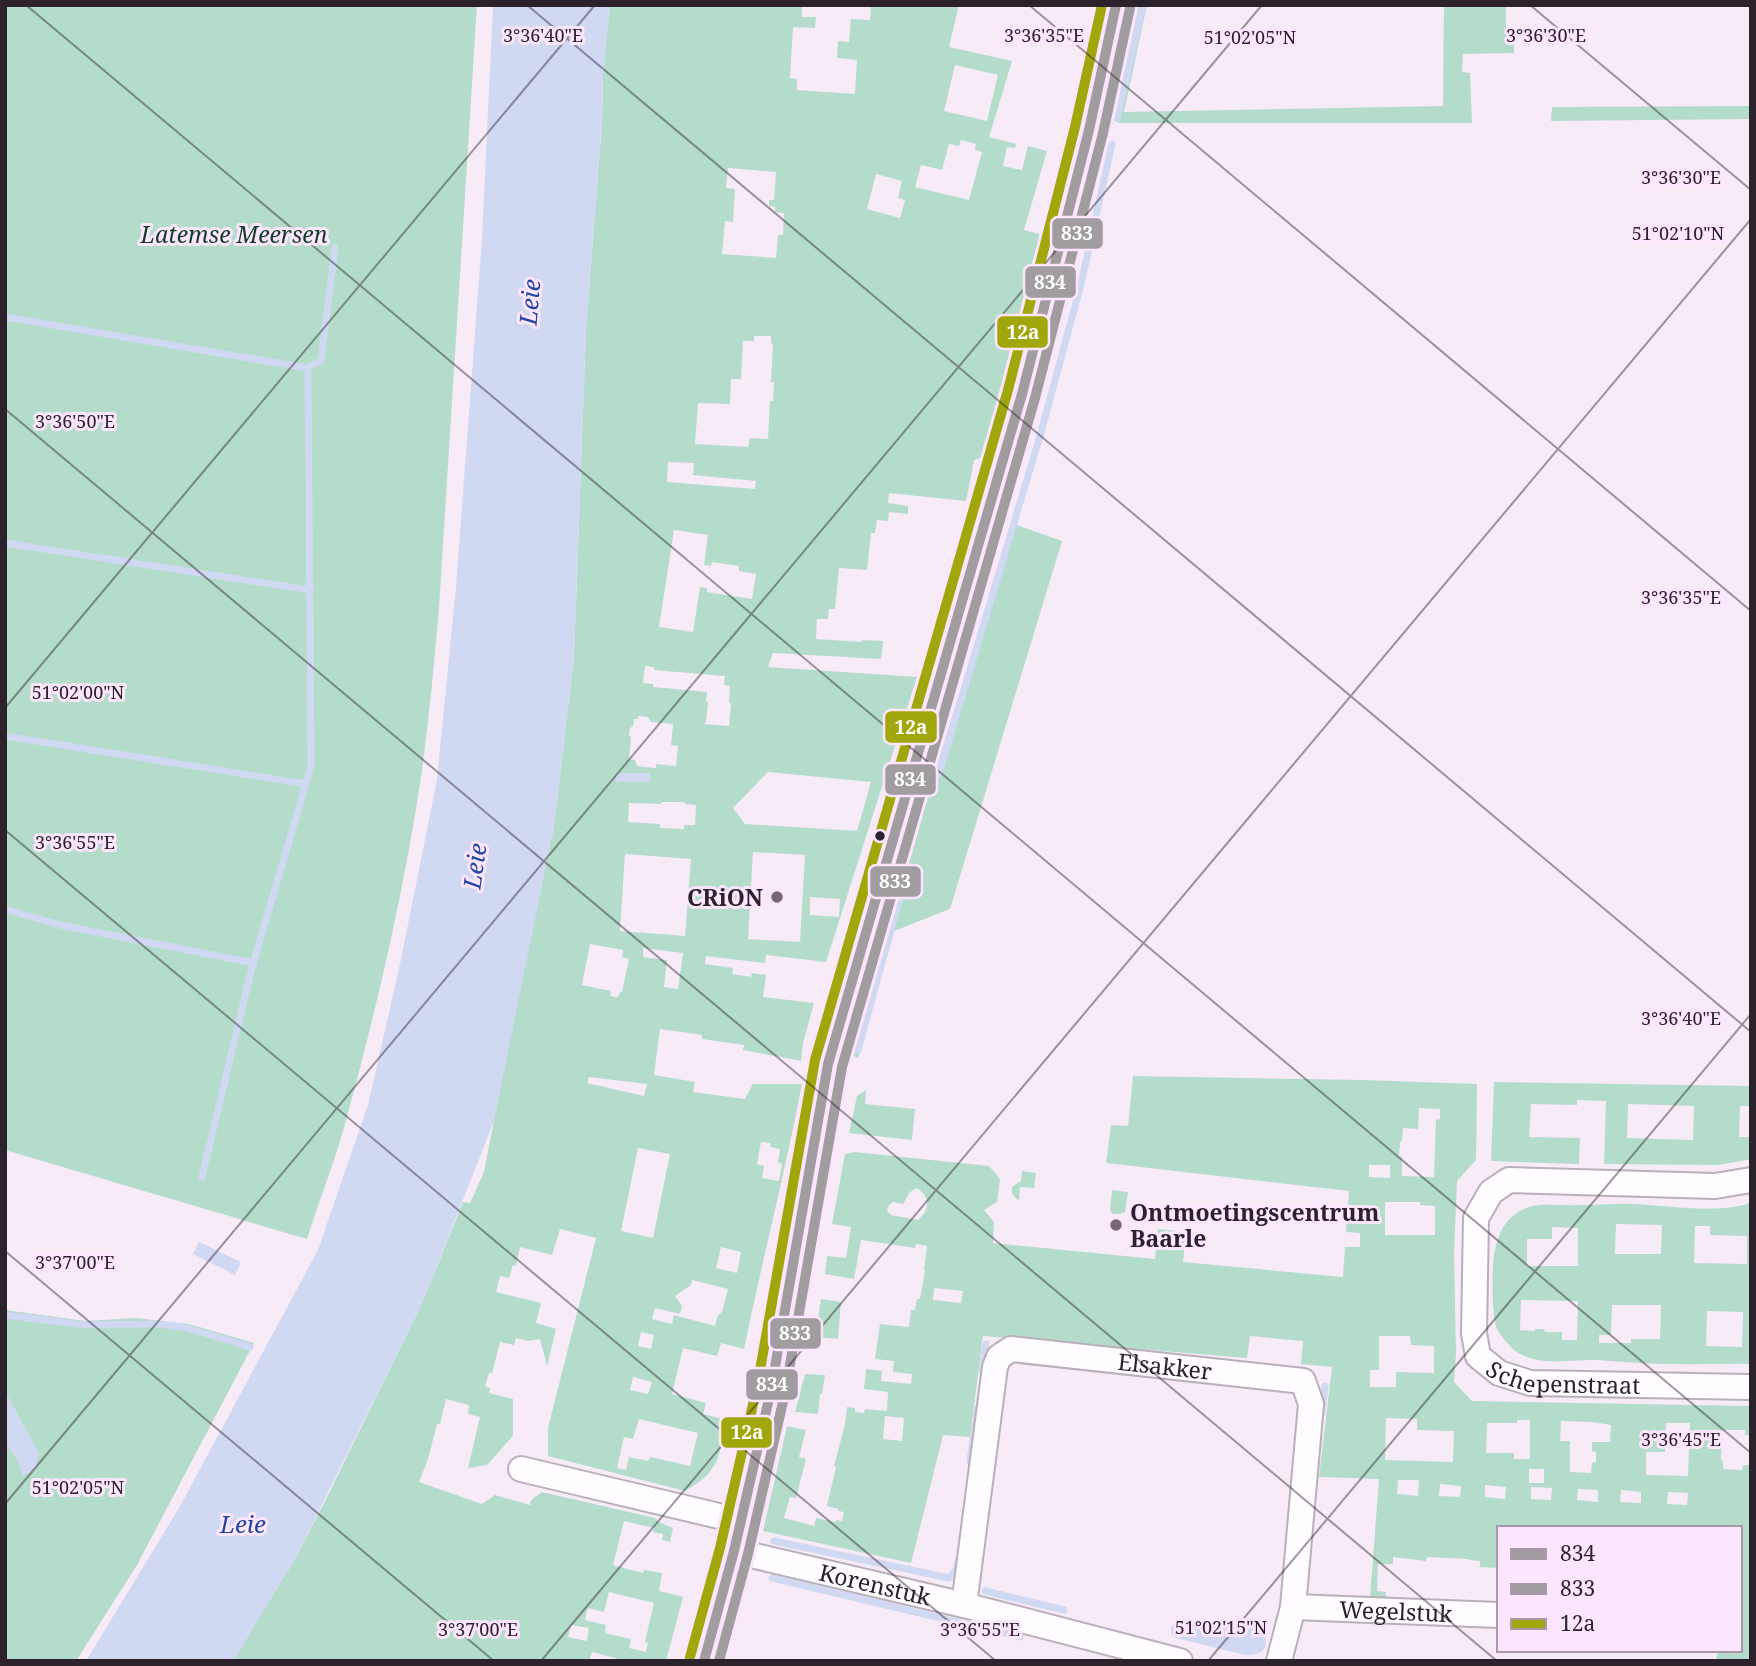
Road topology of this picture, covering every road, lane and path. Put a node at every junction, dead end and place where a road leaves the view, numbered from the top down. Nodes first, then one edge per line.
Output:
1 (1116, 5) edge
2 (1751, 1180) edge
3 (1751, 1387) edge
4 (521, 1469) dead end
5 (737, 1536) junction
6 (964, 1605) junction
7 (1293, 1607) junction
8 (1497, 1615) edge
9 (704, 1661) edge
10 (1180, 1661) edge
11 (1279, 1661) edge

1 - 5 main road
2 - 3 street, Schepenstraat
4 - 5 street, Korenstuk
5 - 6 street, Korenstuk
5 - 9 main road
6 - 7 street, Elsakker
6 - 10 street, Korenstuk
7 - 8 street, Wegelstuk
7 - 11 street, Elsakker

